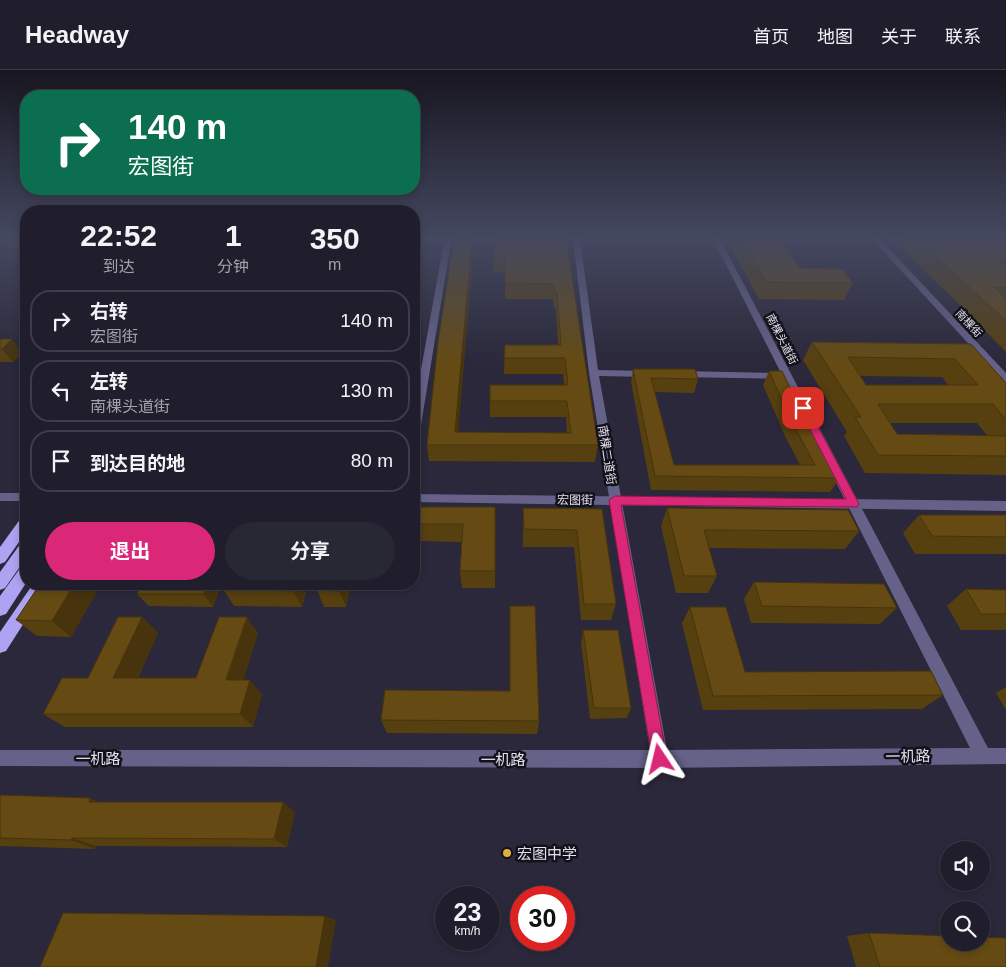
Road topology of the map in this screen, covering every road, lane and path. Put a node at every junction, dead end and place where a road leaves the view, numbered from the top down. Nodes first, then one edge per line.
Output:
1 (446, 281) edge
2 (579, 281) edge
3 (738, 281) edge
4 (915, 281) edge
5 (594, 373) junction
6 (787, 376) junction
7 (1006, 379) edge
8 (420, 408) edge
9 (0, 497) edge
10 (20, 497) edge
11 (420, 498) edge
12 (615, 500) junction
13 (853, 504) junction
14 (1006, 506) edge
15 (20, 530) edge
16 (20, 556) edge
17 (0, 558) edge
18 (20, 580) edge
19 (0, 584) edge
20 (37, 590) edge
21 (0, 609) edge
22 (0, 646) edge
23 (983, 756) junction
24 (1006, 756) edge
25 (0, 758) edge
26 (660, 759) junction

1 - 8 street
2 - 5 street, 南棵二道街
3 - 6 street, 南棵头道街
4 - 7 street, 南棵街
5 - 6 street
5 - 12 street, 南棵二道街
6 - 13 street, 南棵头道街
9 - 10 street
11 - 12 street, 宏图街
12 - 13 street, 宏图街
12 - 26 street, 南棵二道街
13 - 14 street, 宏图街
13 - 23 street, 南棵头道街
15 - 17 highway
16 - 19 highway
18 - 21 highway
20 - 22 highway
23 - 24 street, 一机路
23 - 26 street, 一机路
25 - 26 street, 一机路

